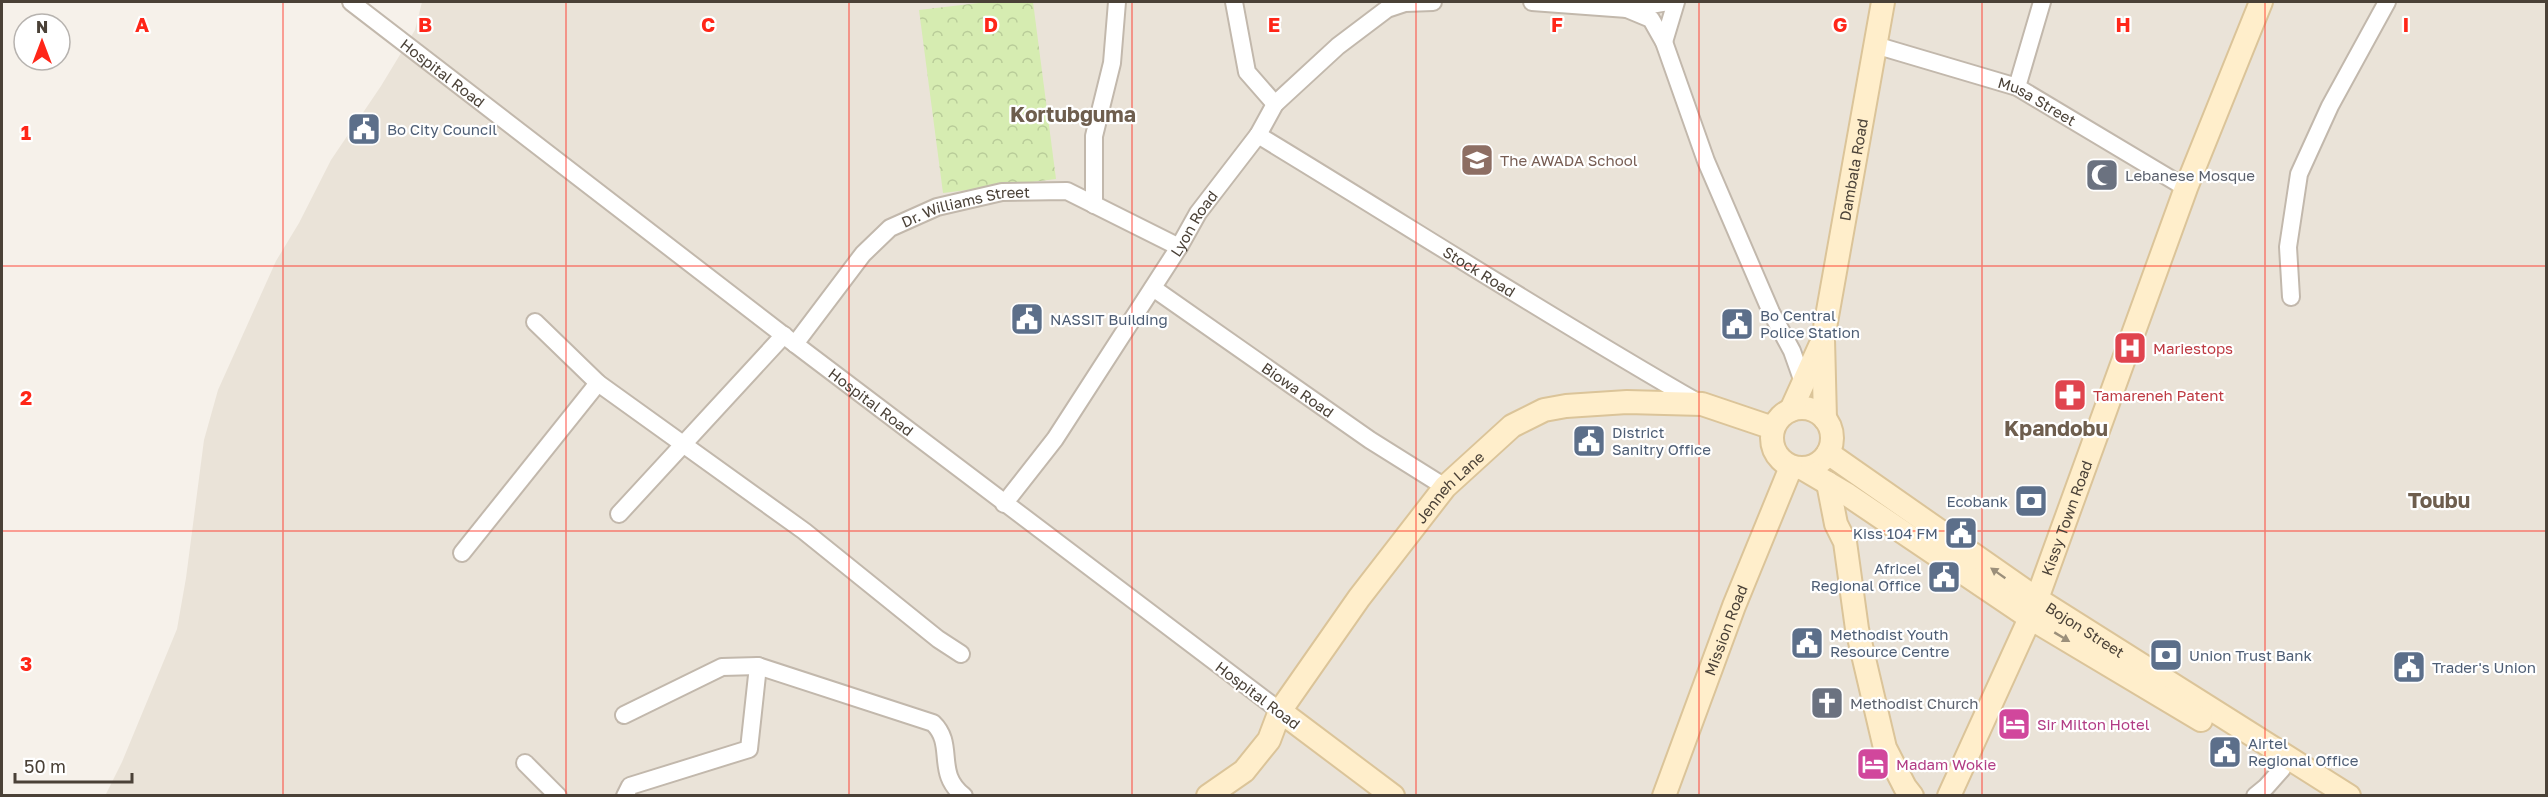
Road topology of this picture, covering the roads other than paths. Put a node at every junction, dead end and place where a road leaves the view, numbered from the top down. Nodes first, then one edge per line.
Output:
1 (351, 2) edge
2 (1117, 2) edge
3 (1234, 2) edge
4 (1434, 2) edge
5 (1532, 2) edge
6 (1560, 2) edge
7 (1668, 2) edge
8 (1676, 2) edge
9 (1883, 2) edge
10 (2042, 2) edge
11 (2261, 2) edge
12 (2387, 2) edge
13 (1388, 5) edge
14 (1627, 9) junction
15 (1664, 42) junction
16 (1875, 45) junction
17 (2017, 87) junction
18 (1275, 104) junction
19 (1258, 135) junction
20 (2186, 188) junction
21 (1095, 205) junction
22 (1179, 247) junction
23 (1152, 288) junction
24 (2291, 297) dead end
25 (535, 322) dead end
26 (1824, 339) junction
27 (789, 340) junction
28 (1803, 382) junction
29 (598, 383) junction
30 (1702, 405) junction
31 (1791, 410) junction
32 (1825, 419) junction
33 (1773, 428) junction
34 (682, 446) junction
35 (1835, 459) junction
36 (1796, 468) junction
37 (1828, 483) junction
38 (1445, 487) junction
39 (1848, 495) junction
40 (1004, 504) junction
41 (619, 514) dead end
42 (1845, 542) junction
43 (462, 553) dead end
44 (2034, 609) junction
45 (961, 654) dead end
46 (758, 666) junction
47 (1280, 711) junction
48 (624, 715) dead end
49 (525, 763) dead end
50 (2282, 769) junction
51 (558, 795) edge
52 (625, 795) edge
53 (964, 795) edge
54 (1208, 795) edge
55 (1393, 795) edge
56 (1664, 795) edge
57 (1912, 795) edge
58 (1949, 795) edge
59 (2255, 795) edge
60 (2322, 795) edge
61 (2349, 795) edge

1 - 27 street, Hospital Road
2 - 21 street
3 - 18 street
4 - 13 street, Lyon Road
5 - 6 street
6 - 14 street
7 - 14 street
8 - 15 street
9 - 16 street, Dambala Road
10 - 17 street
11 - 20 street, Kissy Town Road
12 - 24 street
13 - 18 street, Lyon Road
14 - 15 street
15 - 28 street
16 - 17 street, Musa Street
16 - 26 street, Dambala Road
17 - 20 street, Musa Street
18 - 19 street, Lyon Road
19 - 22 street, Lyon Road
19 - 30 street, Stock Road
20 - 44 street, Kissy Town Road
21 - 22 street, Dr. Williams Street
21 - 27 street, Dr. Williams Street
22 - 23 street, Lyon Road
23 - 38 street, Biowa Road
23 - 40 street, Lyon Road
25 - 29 street
26 - 28 street, Dambala Road
26 - 32 street, Dambala Road
27 - 34 street, Dr. Williams Street
27 - 40 street, Hospital Road
28 - 31 street, Dambala Road
29 - 34 street
29 - 43 street
30 - 33 street
30 - 38 street, Jenneh Lane
31 - 32 street
31 - 33 street
32 - 35 street
33 - 36 street
34 - 41 street, Dr. Williams Street
34 - 45 street
35 - 36 street
35 - 39 street
44 -> 35 street, Bojon Street
36 - 37 street, Bojon Street
36 - 56 street, Mission Road
37 - 39 street, Bojon Street
37 - 42 street
38 - 47 street, Jenneh Lane
39 - 42 street
39 - 44 street, Bojon Street
40 - 47 street, Hospital Road
42 - 57 street
44 -> 50 street, Bojon Street
44 - 58 street, Kissy Town Road
44 - 61 street, Bojon Street
46 - 48 street
46 - 52 street
46 - 53 street
47 - 54 street, Jenneh Lane
47 - 55 street, Hospital Road
49 - 51 street
50 - 59 street
50 - 60 street, Bojon Street

